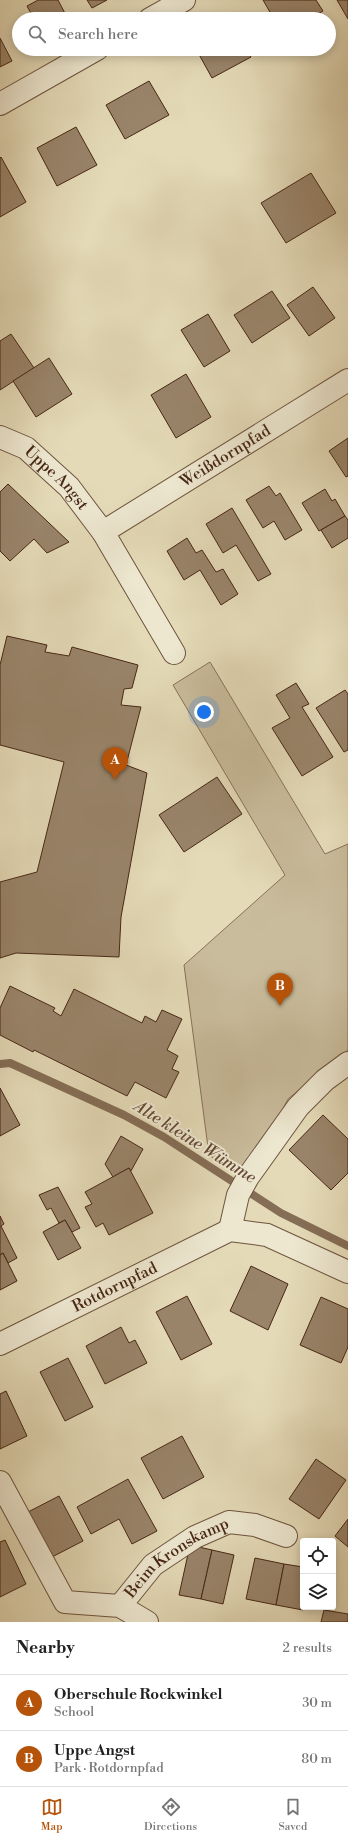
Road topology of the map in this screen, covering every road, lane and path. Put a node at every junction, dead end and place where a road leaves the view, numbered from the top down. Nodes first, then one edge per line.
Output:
1 (184, 0) edge
2 (163, 12) edge
3 (85, 56) edge
4 (0, 104) edge
5 (348, 380) edge
6 (0, 437) edge
7 (103, 532) junction
8 (174, 653) dead end
9 (348, 1063) edge
10 (230, 1230) junction
11 (348, 1272) edge
12 (0, 1344) edge
13 (0, 1482) edge
14 (286, 1536) dead end
15 (120, 1606) junction
16 (147, 1622) edge

1 - 2 street
3 - 4 street
5 - 7 street, Weißdornpfad
6 - 7 street, Uppe Angst
7 - 8 street, Uppe Angst
9 - 10 street
10 - 11 street
10 - 12 street, Rotdornpfad
13 - 15 street, Beim Kronskamp
14 - 15 street, Beim Kronskamp
15 - 16 street, Beim Kronskamp

